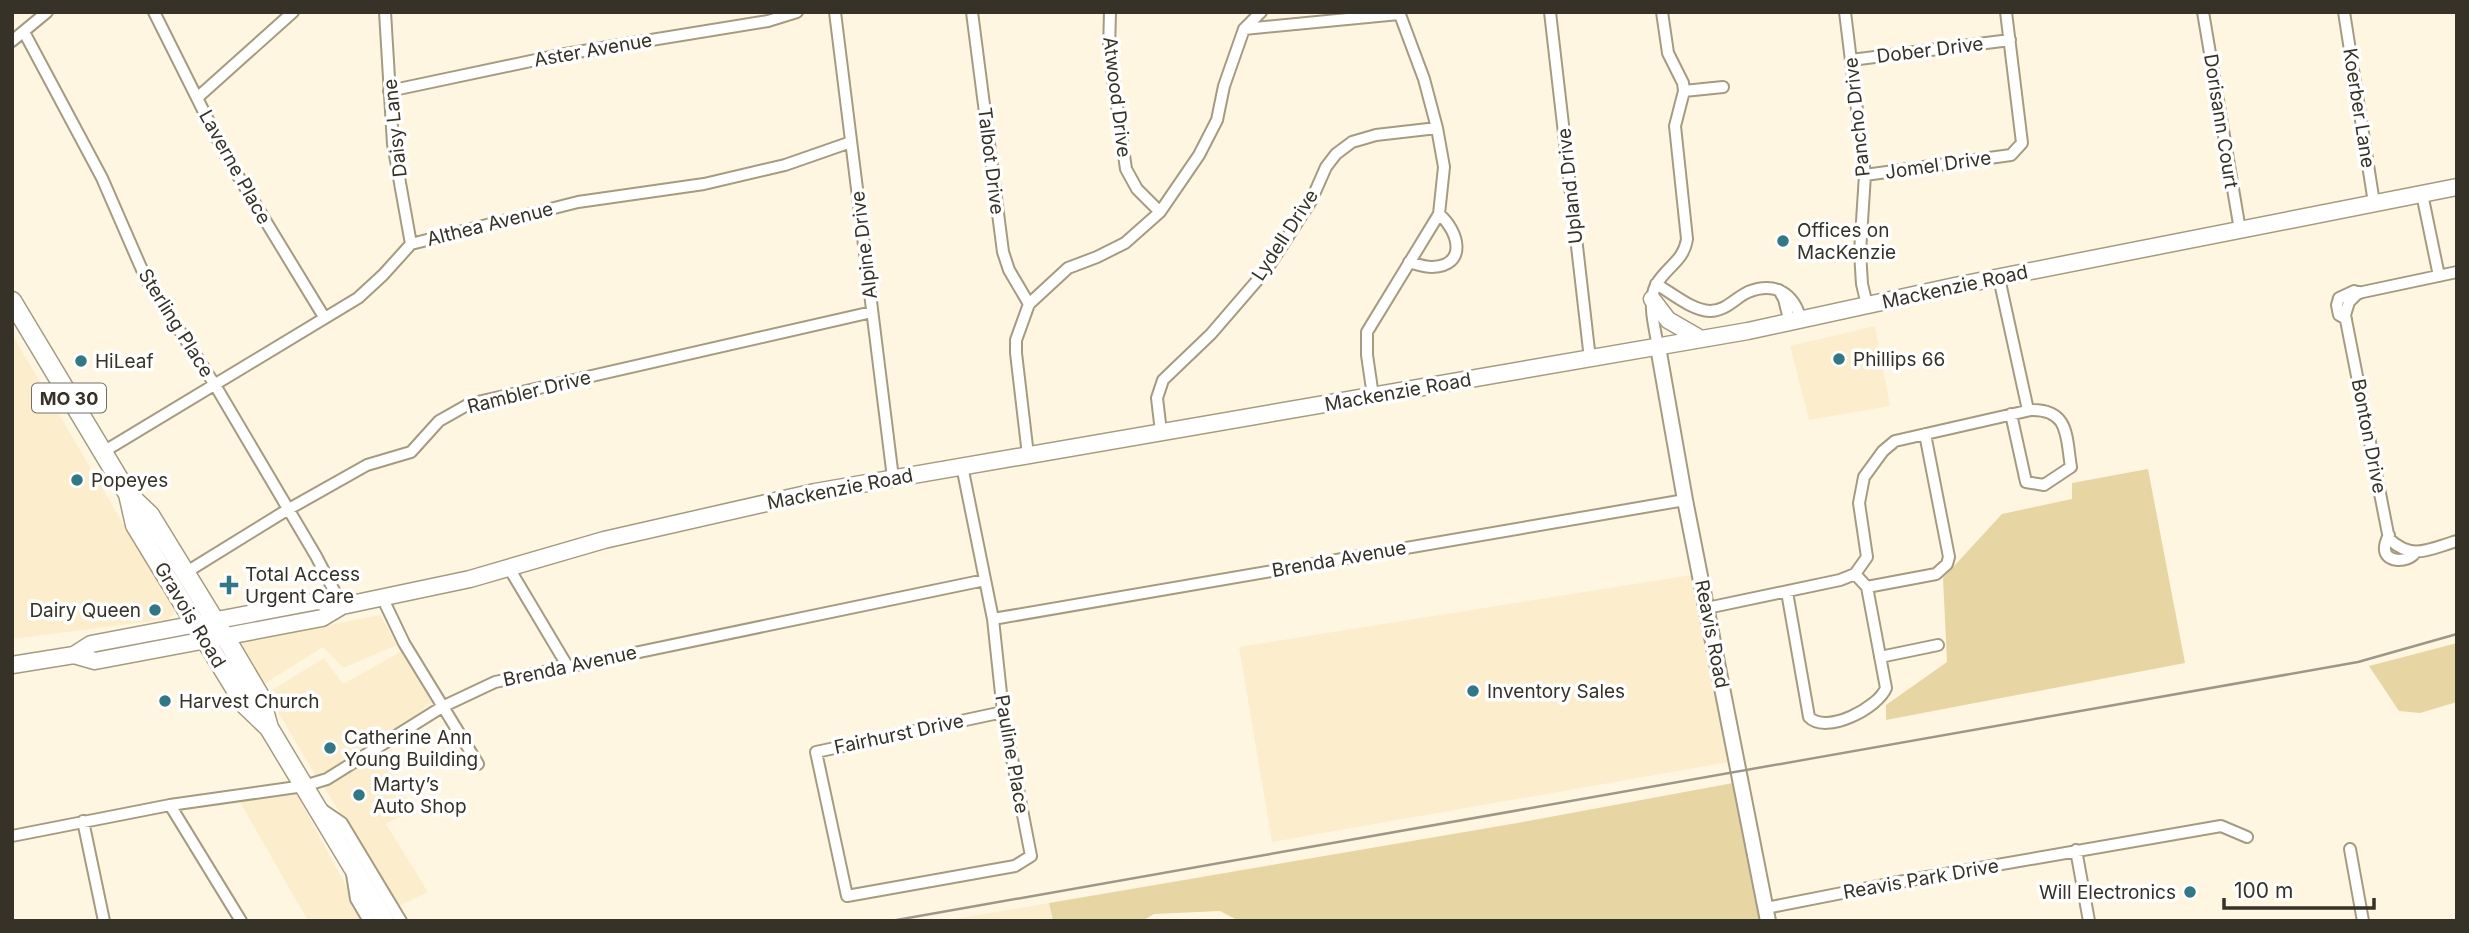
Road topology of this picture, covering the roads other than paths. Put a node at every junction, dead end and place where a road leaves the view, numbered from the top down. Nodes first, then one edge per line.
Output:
1 (47, 12) edge
2 (154, 12) edge
3 (293, 12) edge
4 (386, 12) edge
5 (797, 12) edge
6 (835, 12) edge
7 (972, 12) edge
8 (1110, 12) edge
9 (1261, 12) edge
10 (1550, 12) edge
11 (1662, 12) edge
12 (1845, 12) edge
13 (2006, 12) edge
14 (2203, 12) edge
15 (2344, 12) edge
16 (1399, 13) edge
17 (1244, 29) junction
18 (24, 32) junction
19 (2010, 40) junction
20 (12, 41) edge
21 (1851, 60) junction
22 (1723, 87) dead end
23 (389, 91) junction
24 (1684, 91) junction
25 (197, 98) junction
26 (1437, 128) junction
27 (851, 142) junction
28 (1865, 175) junction
29 (2457, 187) edge
30 (2422, 194) junction
31 (2374, 203) junction
32 (1160, 212) junction
33 (1439, 214) junction
34 (2240, 230) junction
35 (411, 244) junction
36 (1409, 262) junction
37 (2457, 272) edge
38 (2439, 276) junction
39 (1999, 278) junction
40 (1654, 292) junction
41 (12, 301) edge
42 (1029, 304) junction
43 (1867, 305) junction
44 (872, 312) junction
45 (324, 317) junction
46 (1795, 322) junction
47 (1701, 340) junction
48 (1658, 347) junction
49 (1590, 359) junction
50 (215, 385) junction
51 (1373, 396) junction
52 (2028, 411) junction
53 (2011, 414) junction
54 (1161, 432) junction
55 (1925, 434) junction
56 (103, 452) junction
57 (1028, 455) junction
58 (962, 466) junction
59 (893, 478) junction
60 (128, 494) junction
61 (1685, 500) junction
62 (287, 510) junction
63 (2389, 535) junction
64 (2457, 541) edge
65 (2415, 553) junction
66 (509, 568) junction
67 (185, 573) junction
68 (1855, 574) junction
69 (985, 580) junction
70 (1867, 587) junction
71 (1787, 592) junction
72 (382, 597) junction
73 (342, 606) junction
74 (1707, 608) junction
75 (993, 619) junction
76 (196, 624) junction
77 (219, 629) junction
78 (206, 640) junction
79 (1938, 645) dead end
80 (74, 655) junction
81 (1880, 657) junction
82 (12, 665) edge
83 (568, 667) junction
84 (442, 707) junction
85 (1003, 712) junction
86 (269, 728) junction
87 (478, 764) dead end
88 (304, 786) junction
89 (170, 805) junction
90 (315, 805) junction
91 (83, 821) junction
92 (12, 836) edge
93 (2247, 837) dead end
94 (2350, 849) dead end
95 (2076, 850) junction
96 (351, 864) junction
97 (847, 896) joint
98 (1767, 914) edge
99 (104, 921) edge
100 (241, 921) edge
101 (369, 921) edge
102 (385, 921) edge
103 (401, 921) edge
104 (2089, 921) edge
105 (2363, 921) edge

1 - 18 street
2 - 25 street, Laverne Place
3 - 25 street
4 - 23 street, Daisy Lane
5 - 23 street, Aster Avenue
6 - 27 street, Alpine Drive
7 - 42 street, Talbot Drive
8 - 32 street, Atwood Drive
9 - 17 street
10 - 49 street, Upland Drive
11 - 24 street
12 - 21 street, Pancho Drive
13 - 19 street
14 - 34 street, Dorisann Court
15 - 31 street, Koerber Lane
16 - 17 street
16 - 26 street
17 - 32 street
18 - 20 street
18 - 50 street, Sterling Place
19 - 21 street, Dober Drive
19 - 28 street, Jomel Drive
21 - 28 street, Pancho Drive
22 - 24 street
23 - 35 street, Daisy Lane
24 - 40 street
25 - 45 street, Laverne Place
26 - 33 street
26 - 54 street, Lydell Drive
27 - 35 street, Althea Avenue
27 - 44 street, Alpine Drive
28 - 43 street, Pancho Drive
29 - 30 main road, Mackenzie Road
30 - 31 main road, Mackenzie Road
30 - 38 street
31 - 34 main road, Mackenzie Road
32 - 42 street
33 - 36 street
33 - 36 street
34 - 39 main road, Mackenzie Road
35 - 45 street, Althea Avenue
36 - 51 street
37 - 38 street, Bonton Drive
38 - 63 street, Bonton Drive
39 - 43 main road, Mackenzie Road
39 - 52 street
40 - 46 street
40 - 47 main road
40 - 48 street
41 - 56 main road, Gravois Road / MO 30
42 - 57 street
43 - 46 main road, Mackenzie Road
44 - 59 street, Alpine Drive
44 - 62 street, Rambler Drive
45 - 50 street, Althea Avenue
46 - 47 main road, Mackenzie Road
47 - 48 main road, Mackenzie Road
48 - 49 main road, Mackenzie Road
48 - 61 street, Reavis Road
49 - 51 main road, Mackenzie Road
50 - 56 street, Althea Avenue
50 - 62 street, Sterling Place
51 - 54 main road, Mackenzie Road
52 - 53 street
52 - 53 street
53 - 55 street
54 - 57 main road, Mackenzie Road
55 - 68 street
55 - 70 street
56 - 60 main road, Gravois Road / MO 30
57 - 58 main road, Mackenzie Road
58 - 59 main road, Mackenzie Road
58 - 69 street, Pauline Place
59 - 66 main road, Mackenzie Road
60 - 67 main road, Gravois Road / MO 30
60 - 76 main road, Gravois Road / MO 30
61 - 74 street, Reavis Road
61 - 75 street, Brenda Avenue
62 - 67 street, Rambler Drive
62 - 73 street, Sterling Place
63 - 65 street, Bonton Drive
63 - 65 street
64 - 65 street
66 - 72 main road, Mackenzie Road
66 - 83 street
67 - 77 main road, Gravois Road / MO 30
68 - 70 street
68 - 71 street
69 - 75 street, Pauline Place
69 - 83 street, Brenda Avenue
70 - 81 street
71 - 74 street
71 - 81 street
72 - 73 main road, Mackenzie Road
72 - 84 street
73 - 77 main road, Mackenzie Road
74 - 98 street, Reavis Road
75 - 85 street, Pauline Place
76 - 77 main road, Mackenzie Road
76 - 78 main road, Gravois Road / MO 30
76 - 80 main road, Mackenzie Road
77 - 78 main road, Mackenzie Road
77 - 86 main road, Gravois Road / MO 30
78 - 80 main road, Mackenzie Road
78 - 86 main road, Gravois Road / MO 30
79 - 81 street
80 - 82 main road, Mackenzie Road
83 - 84 street, Brenda Avenue
84 - 87 street
84 - 88 street, Brenda Avenue
85 - 97 street, Pauline Place
85 - 97 street, Fairhurst Drive
86 - 88 main road, Gravois Road / MO 30
88 - 89 street, Brenda Avenue
88 - 90 main road, Gravois Road / MO 30
89 - 91 street, Brenda Avenue
89 - 100 street
90 - 96 main road, Gravois Road / MO 30
90 - 103 street, Gravois Road
91 - 92 street, Brenda Avenue
91 - 99 street
93 - 95 street, Reavis Park Drive
94 - 105 street
95 - 98 street, Reavis Park Drive
95 - 104 street
96 - 101 street, Gravois Road
96 - 102 main road, Gravois Road / MO 30

